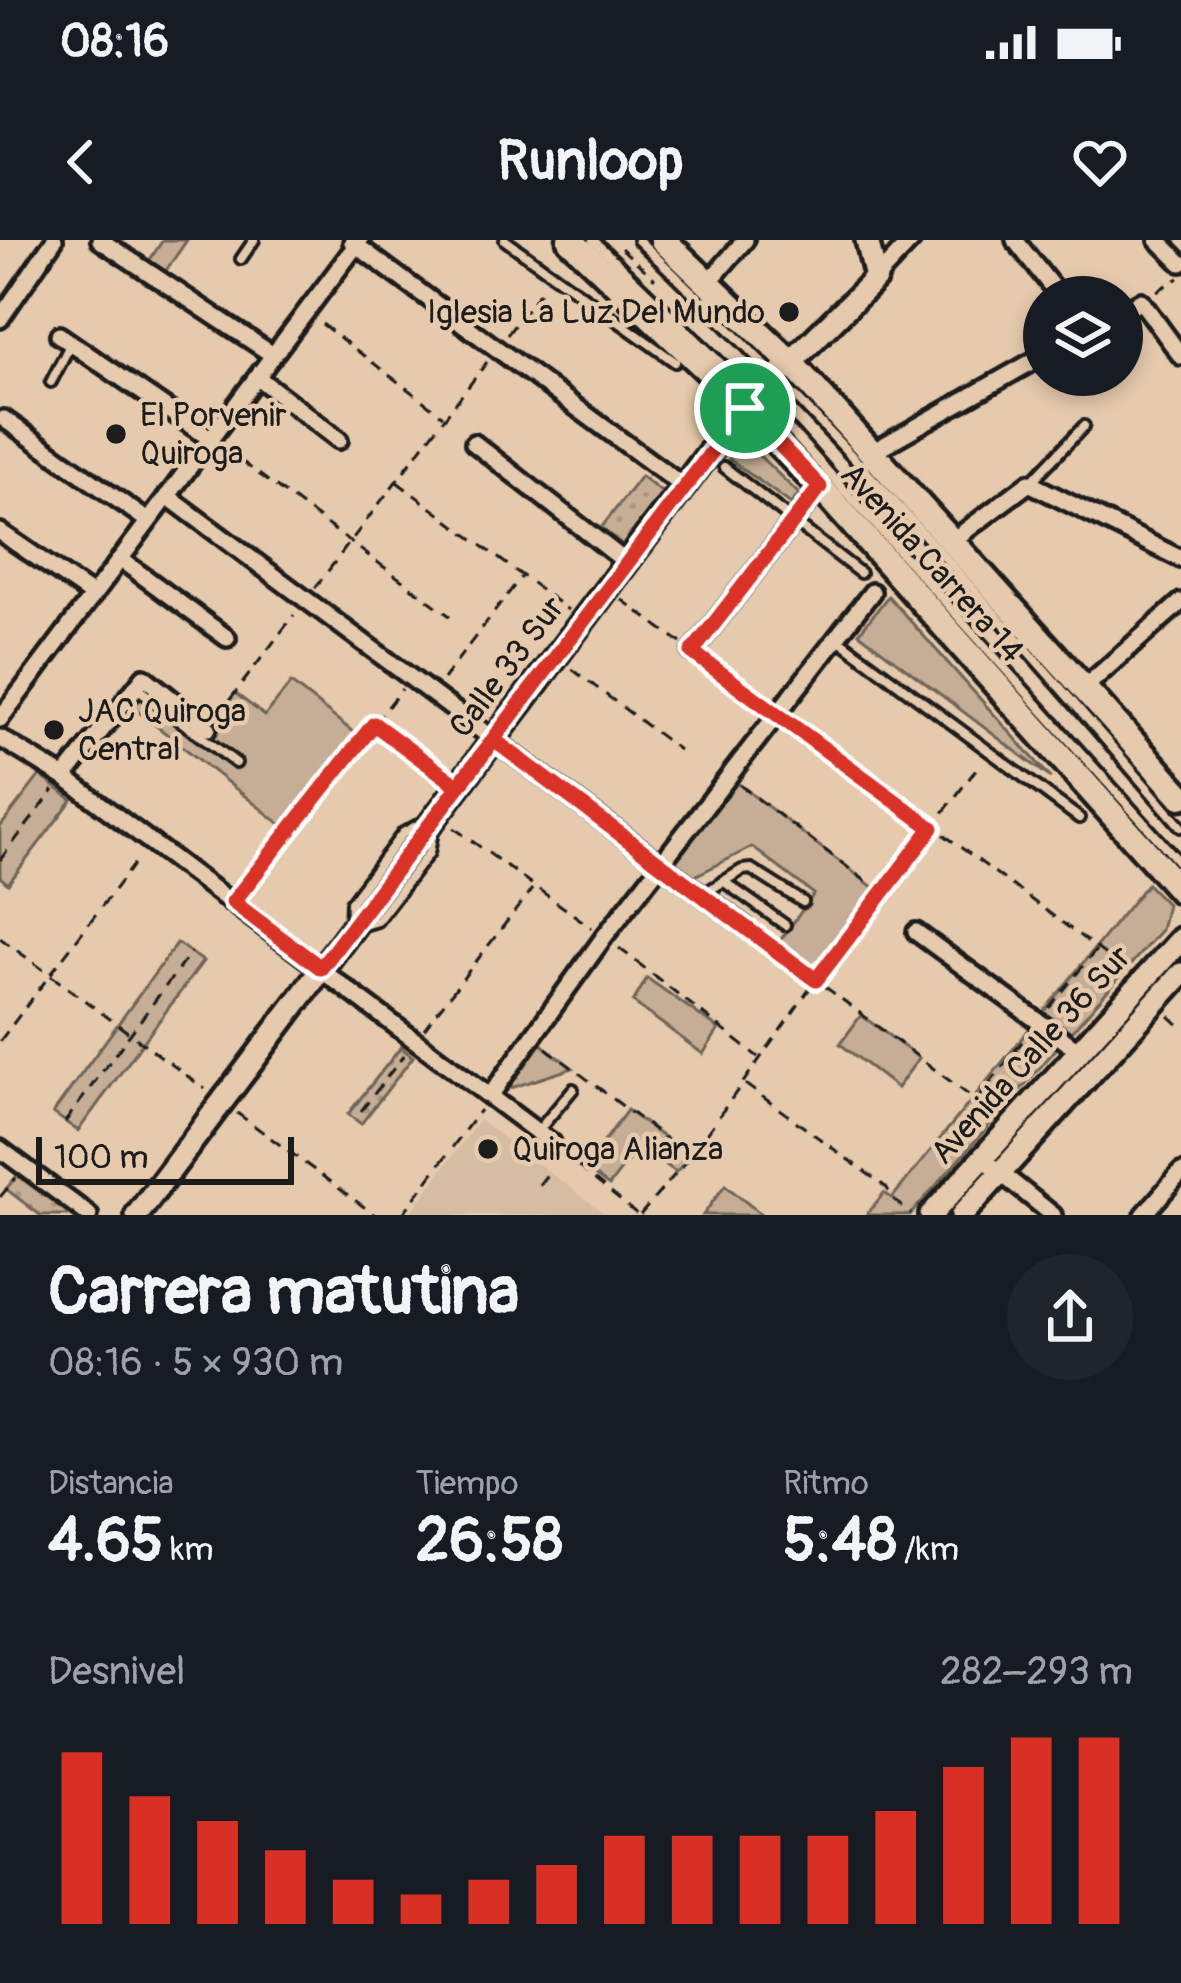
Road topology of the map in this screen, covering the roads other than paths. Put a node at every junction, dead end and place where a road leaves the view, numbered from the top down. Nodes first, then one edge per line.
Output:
1 (54, 240) edge
2 (100, 240) edge
3 (254, 240) edge
4 (505, 240) edge
5 (570, 240) edge
6 (593, 240) edge
7 (638, 240) edge
8 (664, 240) edge
9 (745, 240) edge
10 (866, 240) edge
11 (912, 240) edge
12 (1015, 240) edge
13 (1158, 240) edge
14 (355, 241) edge
15 (241, 260) dead end
16 (1181, 263) edge
17 (1043, 276) edge
18 (876, 278) junction
19 (709, 282) junction
20 (1143, 304) edge
21 (0, 319) edge
22 (65, 340) joint
23 (273, 356) junction
24 (1181, 356) edge
25 (675, 362) dead end
26 (1023, 368) edge
27 (784, 369) junction
28 (257, 377) junction
29 (51, 382) dead end
30 (751, 402) junction
31 (4, 419) dead end
32 (1084, 426) dead end
33 (211, 439) junction
34 (339, 440) dead end
35 (474, 443) dead end
36 (872, 452) junction
37 (724, 467) dead end
38 (1030, 483) junction
39 (683, 486) junction
40 (820, 487) junction
41 (167, 496) junction
42 (148, 521) junction
43 (793, 521) junction
44 (0, 532) edge
45 (952, 541) junction
46 (120, 559) junction
47 (1181, 559) edge
48 (627, 563) junction
49 (860, 573) dead end
50 (872, 592) dead end
51 (92, 595) junction
52 (1181, 602) edge
53 (226, 638) dead end
54 (836, 638) junction
55 (692, 652) road end
56 (140, 682) junction
57 (1084, 688) junction
58 (0, 718) edge
59 (208, 728) road end
60 (0, 738) edge
61 (494, 740) junction
62 (236, 763) dead end
63 (64, 777) junction
64 (1181, 796) edge
65 (1078, 818) dead end
66 (1181, 827) edge
67 (659, 863) junction
68 (1181, 864) edge
69 (723, 881) junction
70 (1181, 891) edge
71 (702, 895) junction
72 (803, 902) dead end
73 (785, 925) dead end
74 (744, 926) road end
75 (916, 932) dead end
76 (1181, 939) edge
77 (321, 968) junction
78 (1181, 974) edge
79 (1078, 1051) junction
80 (573, 1090) dead end
81 (490, 1096) junction
82 (537, 1132) junction
83 (552, 1143) road end
84 (0, 1149) edge
85 (991, 1166) junction
86 (1181, 1172) edge
87 (88, 1215) edge
88 (137, 1215) edge
89 (931, 1215) edge
90 (962, 1215) edge
91 (1053, 1215) edge
92 (1144, 1215) edge

1 - 21 street
2 - 23 street
3 - 15 lane
4 - 25 lane
5 - 30 main road, Avenida Carrera 14
6 - 30 lane
7 - 27 lane
8 - 19 main road, Avenida Carrera 14
9 - 19 street
10 - 18 street
11 - 18 street, Calle 33 Sur
12 - 17 street
13 - 16 street
14 - 23 street
14 - 39 street
18 - 27 street, Calle 33 Sur
19 - 27 main road, Avenida Carrera 14
20 - 24 street
22 - 29 lane
22 - 33 street
23 - 28 street
26 - 36 street
27 - 30 street, Calle 33 Sur
27 - 36 main road, Avenida Carrera 14
27 - 66 lane
28 - 33 street
28 - 34 street
30 - 39 street, Calle 33 Sur
30 - 40 main road, Avenida Carrera 14
30 - 68 lane
31 - 42 street
32 - 38 lane
33 - 41 street
35 - 48 street
36 - 45 main road, Avenida Carrera 14
37 - 43 lane
38 - 45 street
38 - 47 street
39 - 48 street, Calle 33 Sur
40 - 43 street
40 - 70 main road, Avenida Carrera 14
41 - 42 street
41 - 61 street
42 - 46 street
43 - 49 lane
43 - 55 street
44 - 51 street
45 - 57 main road, Avenida Carrera 14
46 - 51 street
46 - 53 street
48 - 61 street, Calle 33 Sur
50 - 54 street
51 - 58 street
52 - 57 street
54 - 65 lane
54 - 67 street
56 - 59 street
56 - 62 lane
56 - 63 street
57 - 64 main road, Avenida Carrera 14
60 - 63 street
61 - 67 street
61 - 77 street, Calle 33 Sur
63 - 77 street
67 - 71 street
67 - 81 street
69 - 71 lane
69 - 72 lane
69 - 73 lane
71 - 74 street
75 - 79 street
76 - 79 street, Avenida Calle 36 Sur
77 - 81 street
77 - 88 street, Calle 33 Sur
78 - 85 street, Avenida Calle 36 Sur
79 - 85 street, Avenida Calle 36 Sur
80 - 82 lane
81 - 82 street
82 - 83 street
84 - 87 street
85 - 89 street, Avenida Calle 36 Sur
85 - 90 street, Avenida Calle 36 Sur
85 - 91 street
86 - 92 street

